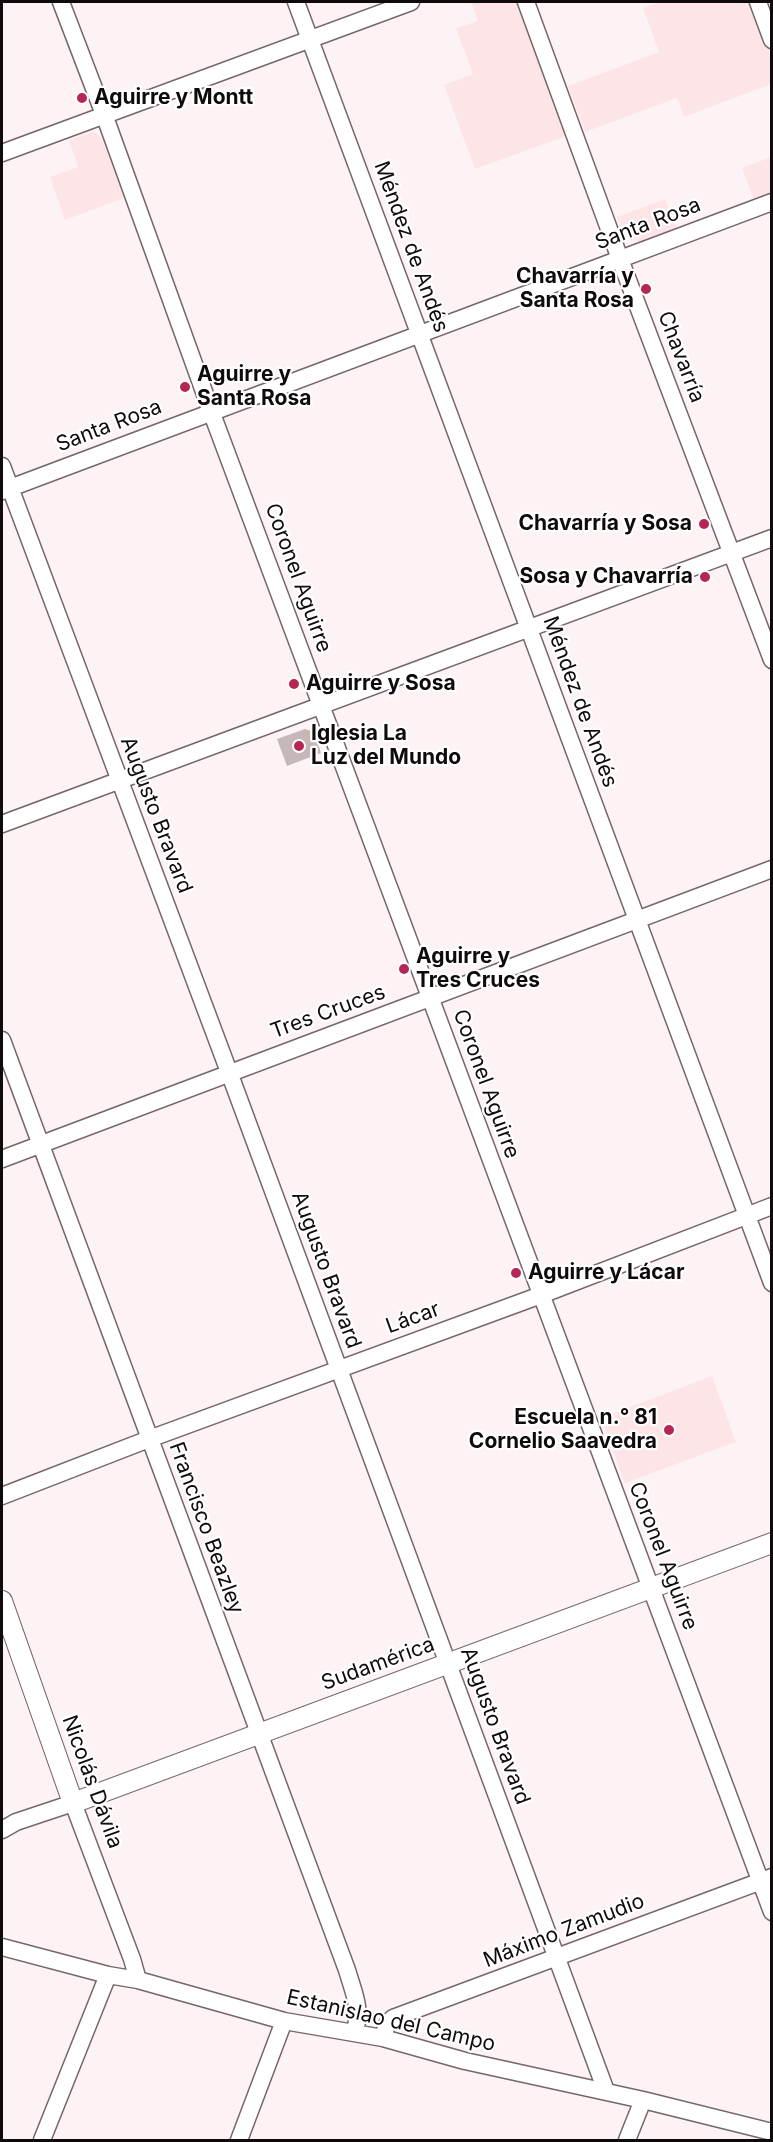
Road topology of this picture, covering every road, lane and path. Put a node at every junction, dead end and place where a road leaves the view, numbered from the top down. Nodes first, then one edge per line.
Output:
1 (61, 2) edge
2 (296, 2) edge
3 (411, 2) edge
4 (526, 2) edge
5 (758, 2) edge
6 (309, 39) junction
7 (771, 40) edge
8 (105, 117) junction
9 (2, 153) edge
10 (771, 202) edge
11 (620, 259) junction
12 (419, 334) junction
13 (211, 411) junction
14 (2, 466) edge
15 (6, 489) edge
16 (771, 538) edge
17 (731, 553) junction
18 (529, 629) junction
19 (771, 660) edge
20 (321, 705) junction
21 (119, 780) junction
22 (2, 824) edge
23 (771, 869) edge
24 (637, 920) junction
25 (430, 998) junction
26 (2, 1040) edge
27 (229, 1072) junction
28 (41, 1144) junction
29 (2, 1159) edge
30 (771, 1206) edge
31 (747, 1215) junction
32 (771, 1284) edge
33 (541, 1295) junction
34 (339, 1368) junction
35 (149, 1439) junction
36 (2, 1496) edge
37 (771, 1543) edge
38 (651, 1588) junction
39 (2, 1601) edge
40 (448, 1664) junction
41 (258, 1733) junction
42 (73, 1803) junction
43 (2, 1830) edge
44 (766, 1879) edge
45 (771, 1912) edge
46 (2, 1947) edge
47 (557, 1957) junction
48 (108, 1975) junction
49 (138, 1980) junction
50 (284, 2021) junction
51 (354, 2032) junction
52 (382, 2038) junction
53 (606, 2091) junction
54 (643, 2100) junction
55 (760, 2134) edge
56 (42, 2140) edge
57 (239, 2140) edge
58 (627, 2140) edge

1 - 8 street, Coronel Aguirre
2 - 6 street, Méndez de Andés
3 - 6 street
4 - 11 street, Chavarría
5 - 7 street
6 - 8 street
6 - 12 street, Méndez de Andés
8 - 9 street
8 - 13 street, Coronel Aguirre
10 - 11 street, Santa Rosa
11 - 12 street, Santa Rosa
11 - 17 street, Chavarría
12 - 13 street, Santa Rosa
12 - 18 street, Méndez de Andés
13 - 15 street, Santa Rosa
13 - 20 street, Coronel Aguirre
14 - 15 street, Augusto Bravard
15 - 21 street, Augusto Bravard
16 - 17 street
17 - 18 street
17 - 19 street, Chavarría
18 - 20 street
18 - 24 street, Méndez de Andés
20 - 21 street
20 - 25 street, Coronel Aguirre
21 - 22 street
21 - 27 street, Augusto Bravard
23 - 24 street, Tres Cruces
24 - 25 street, Tres Cruces
24 - 31 street, Méndez de Andés
25 - 27 street, Tres Cruces
25 - 33 street, Coronel Aguirre
26 - 28 street, Francisco Beazley
27 - 28 street, Tres Cruces
27 - 34 street, Augusto Bravard
28 - 29 street, Tres Cruces
28 - 35 street, Francisco Beazley
30 - 31 street, Lácar
31 - 32 street, Méndez de Andés
31 - 33 street, Lácar
33 - 34 street, Lácar
33 - 38 street, Coronel Aguirre
34 - 35 street, Lácar
34 - 40 street, Augusto Bravard
35 - 36 street, Lácar
35 - 41 street, Francisco Beazley
37 - 38 street, Sudamérica
38 - 40 street, Sudamérica
38 - 44 street, Coronel Aguirre
39 - 42 street, Nicolás Dávila
40 - 41 street, Sudamérica
40 - 47 street, Augusto Bravard
41 - 42 street, Sudamérica
41 - 51 street, Francisco Beazley
42 - 43 street, Sudamérica
42 - 49 street, Nicolás Dávila
44 - 45 street, Coronel Aguirre
44 - 47 street, Máximo Zamudio
46 - 48 street, Estanislao del Campo
47 - 52 street, Máximo Zamudio
47 - 53 street, Augusto Bravard
48 - 49 street, Estanislao del Campo
48 - 56 street
49 - 50 street, Estanislao del Campo
50 - 51 street, Estanislao del Campo
50 - 57 street
51 - 52 street, Estanislao del Campo
52 - 53 street, Estanislao del Campo
53 - 54 street, Estanislao del Campo
54 - 55 street, Estanislao del Campo
54 - 58 street

